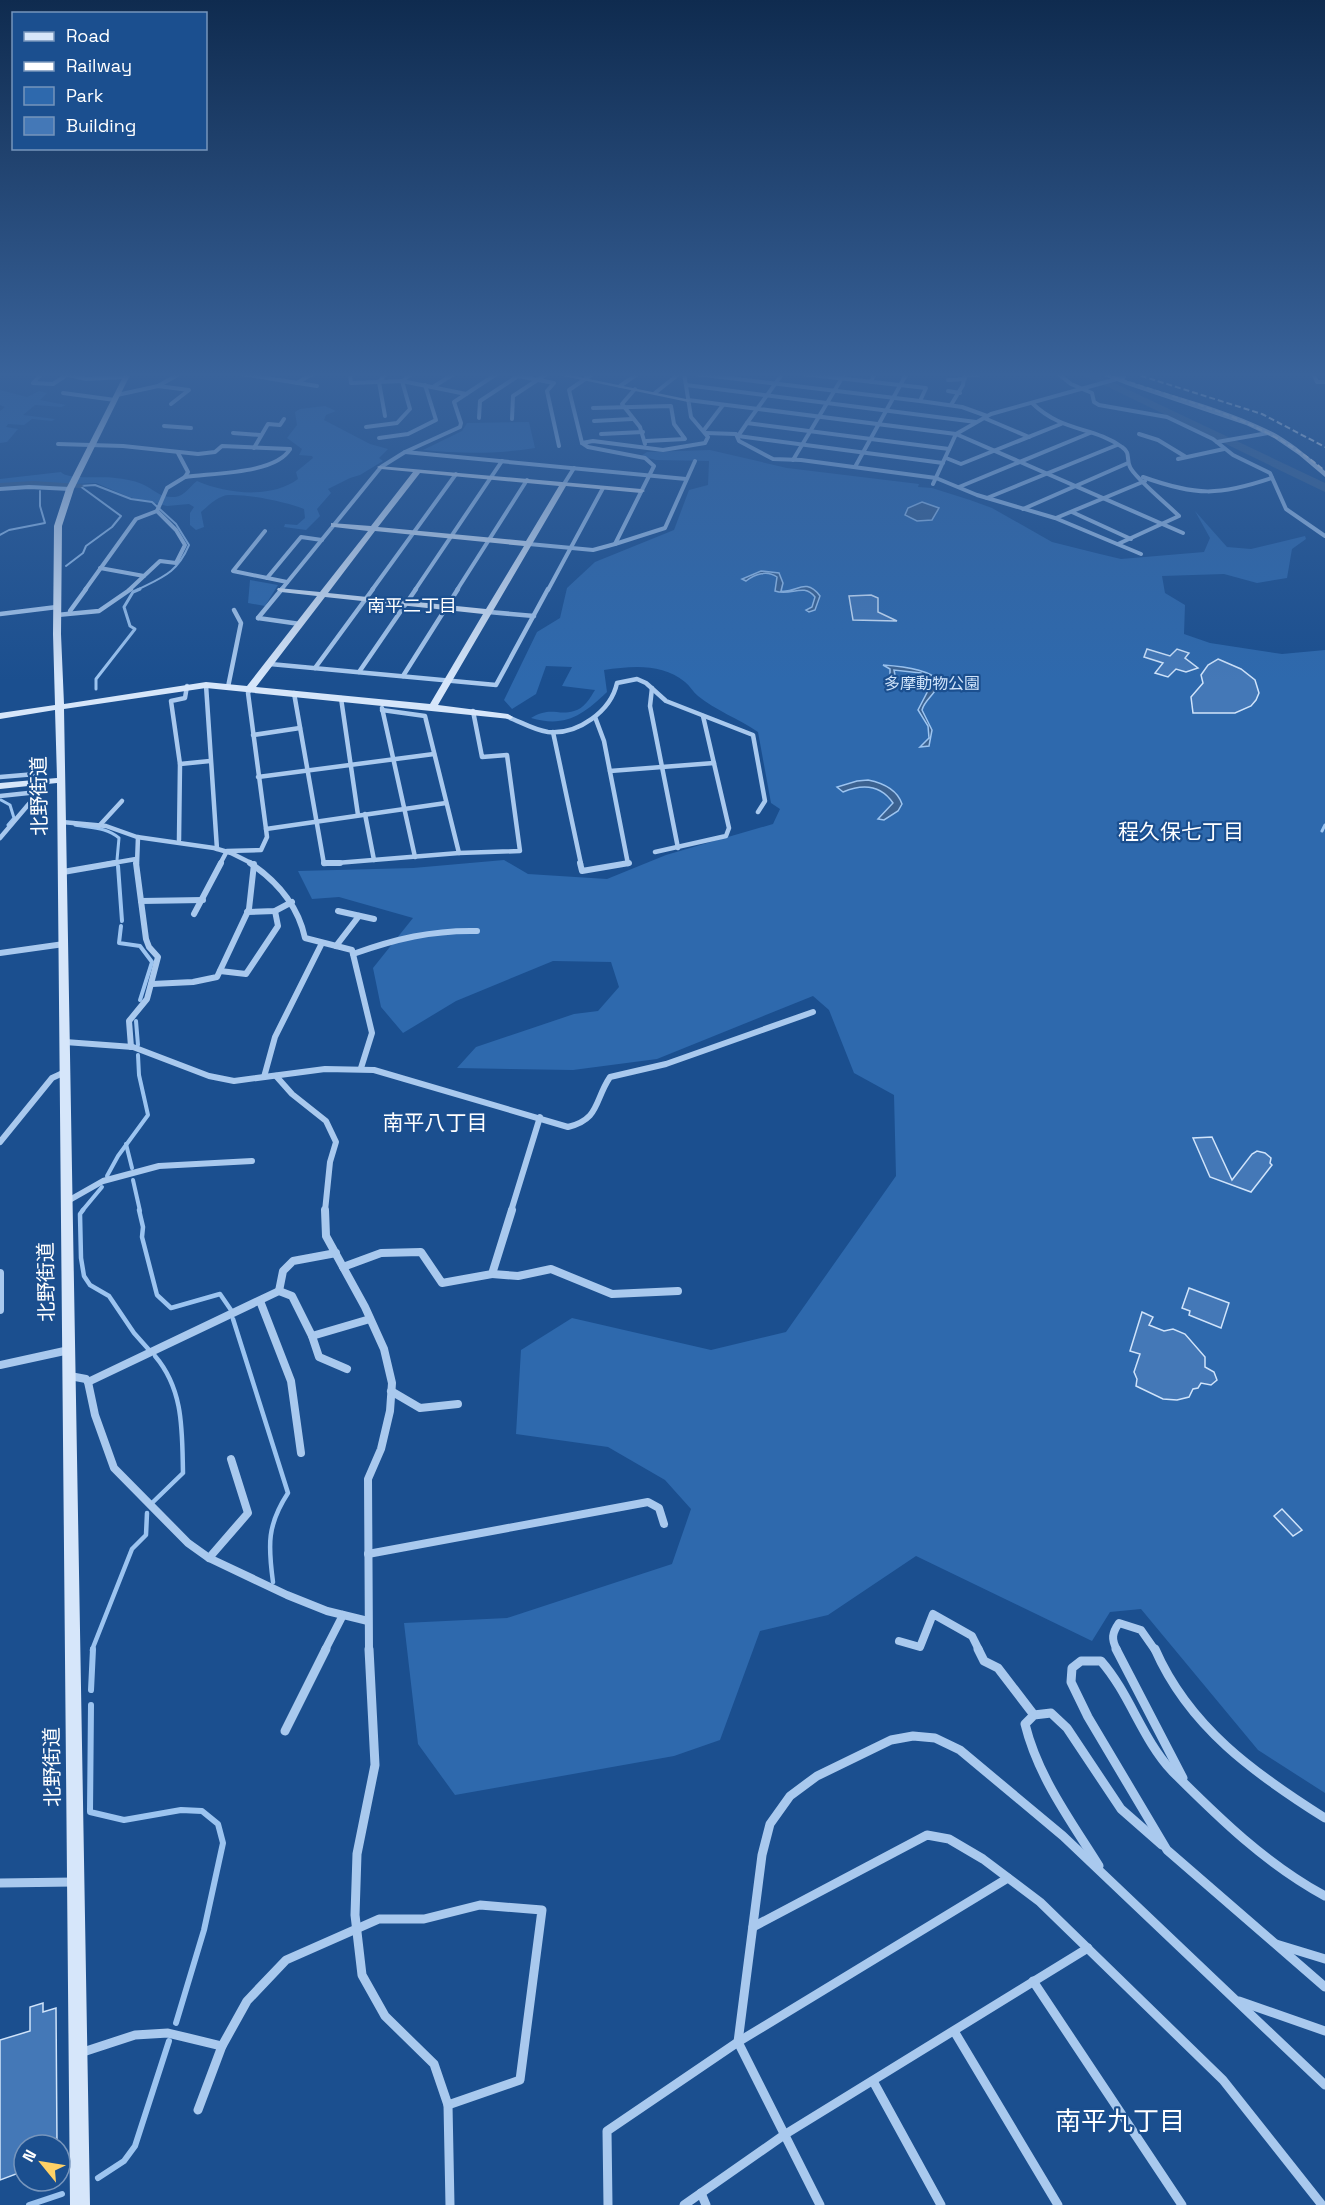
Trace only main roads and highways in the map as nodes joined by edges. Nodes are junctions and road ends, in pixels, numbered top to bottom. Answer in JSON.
{"nodes":[{"id":1,"x":77,"y":476,"type":"edge"},
{"id":2,"x":414,"y":476,"type":"edge"},
{"id":3,"x":479,"y":476,"type":"edge"},
{"id":4,"x":564,"y":484,"type":"junction"},
{"id":5,"x":641,"y":491,"type":"road end"},
{"id":6,"x":334,"y":525,"type":"road end"},
{"id":7,"x":374,"y":529,"type":"junction"},
{"id":8,"x":529,"y":544,"type":"junction"},
{"id":9,"x":281,"y":590,"type":"road end"},
{"id":10,"x":323,"y":594,"type":"junction"},
{"id":11,"x":489,"y":612,"type":"junction"},
{"id":12,"x":250,"y":689,"type":"junction"},
{"id":13,"x":59,"y":707,"type":"junction"},
{"id":14,"x":432,"y":708,"type":"junction"},
{"id":15,"x":0,"y":716,"type":"edge"},
{"id":16,"x":508,"y":717,"type":"road end"},
{"id":17,"x":62,"y":780,"type":"junction"},
{"id":18,"x":0,"y":786,"type":"edge"},
{"id":19,"x":80,"y":2205,"type":"edge"}],
"edges":[{"from":1,"to":13,"type":"main road","name":"北野街道"},
{"from":2,"to":7,"type":"main road"},
{"from":3,"to":4,"type":"main road"},
{"from":4,"to":5,"type":"main road"},
{"from":4,"to":8,"type":"main road"},
{"from":6,"to":7,"type":"main road"},
{"from":7,"to":8,"type":"main road"},
{"from":7,"to":10,"type":"main road"},
{"from":8,"to":11,"type":"main road"},
{"from":9,"to":10,"type":"main road"},
{"from":10,"to":11,"type":"main road"},
{"from":10,"to":12,"type":"main road"},
{"from":11,"to":14,"type":"main road"},
{"from":12,"to":13,"type":"main road"},
{"from":12,"to":14,"type":"main road"},
{"from":13,"to":15,"type":"main road"},
{"from":13,"to":17,"type":"main road","name":"北野街道"},
{"from":14,"to":16,"type":"main road"},
{"from":17,"to":18,"type":"main road"},
{"from":17,"to":19,"type":"main road","name":"北野街道"}]}
